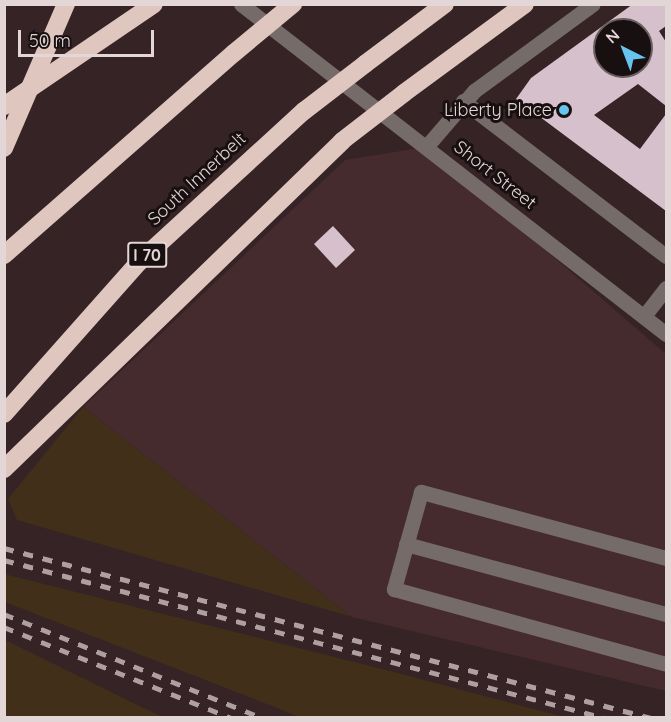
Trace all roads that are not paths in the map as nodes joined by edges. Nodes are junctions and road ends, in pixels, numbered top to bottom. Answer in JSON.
{"nodes":[{"id":1,"x":66,"y":4,"type":"edge"},
{"id":2,"x":154,"y":4,"type":"edge"},
{"id":3,"x":241,"y":4,"type":"edge"},
{"id":4,"x":292,"y":4,"type":"edge"},
{"id":5,"x":446,"y":4,"type":"edge"},
{"id":6,"x":525,"y":4,"type":"edge"},
{"id":7,"x":593,"y":4,"type":"edge"},
{"id":8,"x":463,"y":101,"type":"junction"},
{"id":9,"x":4,"y":106,"type":"edge"},
{"id":10,"x":426,"y":147,"type":"junction"},
{"id":11,"x":4,"y":148,"type":"edge"},
{"id":12,"x":4,"y":255,"type":"edge"},
{"id":13,"x":666,"y":256,"type":"edge"},
{"id":14,"x":666,"y":288,"type":"edge"},
{"id":15,"x":644,"y":316,"type":"junction"},
{"id":16,"x":666,"y":334,"type":"edge"},
{"id":17,"x":4,"y":414,"type":"edge"},
{"id":18,"x":4,"y":469,"type":"edge"},
{"id":19,"x":406,"y":544,"type":"junction"},
{"id":20,"x":666,"y":558,"type":"edge"},
{"id":21,"x":666,"y":614,"type":"edge"},
{"id":22,"x":666,"y":664,"type":"edge"}],
"edges":[{"from":1,"to":11,"type":"highway"},
{"from":2,"to":9,"type":"highway","bridge":true},
{"from":3,"to":10,"type":"street","name":"Short Street"},
{"from":4,"to":12,"type":"highway","bridge":true},
{"from":5,"to":17,"type":"highway","name":"South Innerbelt","number":"I 70","bridge":true},
{"from":6,"to":18,"type":"highway","bridge":true},
{"from":7,"to":8,"type":"street"},
{"from":8,"to":10,"type":"street"},
{"from":8,"to":13,"type":"street"},
{"from":10,"to":15,"type":"street","name":"Short Street"},
{"from":14,"to":15,"type":"street"},
{"from":15,"to":16,"type":"street","name":"Short Street"},
{"from":19,"to":20,"type":"street"},
{"from":19,"to":21,"type":"street"},
{"from":19,"to":22,"type":"street"}]}
